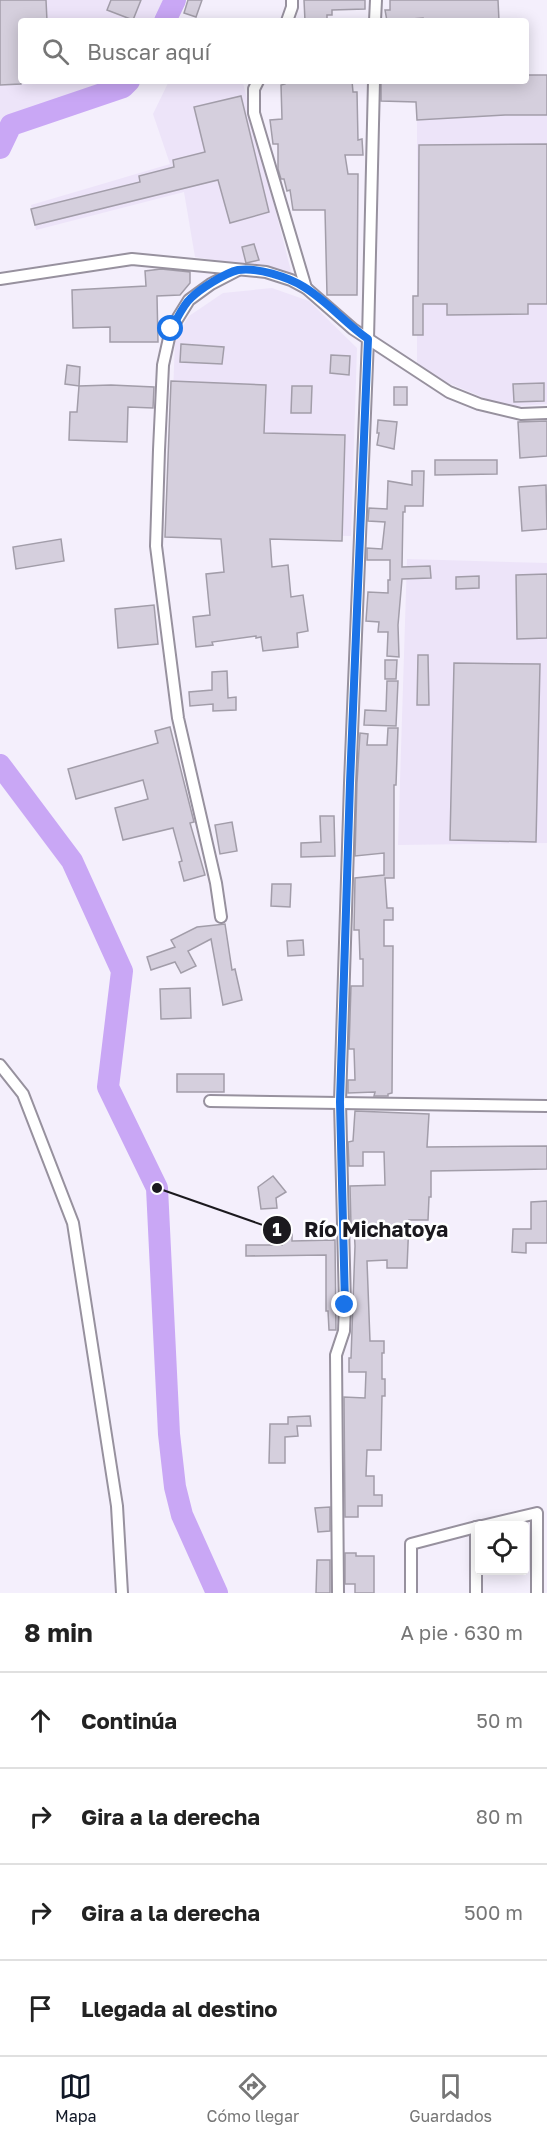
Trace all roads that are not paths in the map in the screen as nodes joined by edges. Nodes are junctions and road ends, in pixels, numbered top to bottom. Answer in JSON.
{"nodes":[{"id":1,"x":292,"y":0,"type":"edge"},
{"id":2,"x":376,"y":0,"type":"edge"},
{"id":3,"x":288,"y":18,"type":"edge"},
{"id":4,"x":375,"y":18,"type":"edge"},
{"id":5,"x":256,"y":84,"type":"edge"},
{"id":6,"x":374,"y":84,"type":"edge"},
{"id":7,"x":238,"y":270,"type":"junction"},
{"id":8,"x":0,"y":279,"type":"edge"},
{"id":9,"x":306,"y":288,"type":"junction"},
{"id":10,"x":368,"y":339,"type":"junction"},
{"id":11,"x":547,"y":413,"type":"edge"},
{"id":12,"x":220,"y":917,"type":"dead end"},
{"id":13,"x":0,"y":1065,"type":"edge"},
{"id":14,"x":210,"y":1101,"type":"dead end"},
{"id":15,"x":340,"y":1102,"type":"junction"},
{"id":16,"x":547,"y":1106,"type":"edge"},
{"id":17,"x":501,"y":1521,"type":"edge"},
{"id":18,"x":475,"y":1527,"type":"edge"},
{"id":19,"x":477,"y":1575,"type":"edge"},
{"id":20,"x":122,"y":1593,"type":"edge"},
{"id":21,"x":338,"y":1593,"type":"edge"},
{"id":22,"x":411,"y":1593,"type":"edge"},
{"id":23,"x":476,"y":1593,"type":"edge"},
{"id":24,"x":537,"y":1593,"type":"edge"}],
"edges":[{"from":1,"to":3,"type":"street"},
{"from":2,"to":4,"type":"street"},
{"from":5,"to":9,"type":"street"},
{"from":6,"to":10,"type":"street"},
{"from":7,"to":8,"type":"street"},
{"from":7,"to":9,"type":"street"},
{"from":7,"to":12,"type":"street"},
{"from":9,"to":10,"type":"street"},
{"from":10,"to":11,"type":"street"},
{"from":10,"to":15,"type":"street"},
{"from":13,"to":20,"type":"street"},
{"from":14,"to":15,"type":"street"},
{"from":15,"to":16,"type":"street"},
{"from":15,"to":21,"type":"street"},
{"from":17,"to":24,"type":"street"},
{"from":18,"to":22,"type":"street"},
{"from":19,"to":23,"type":"street"}]}
